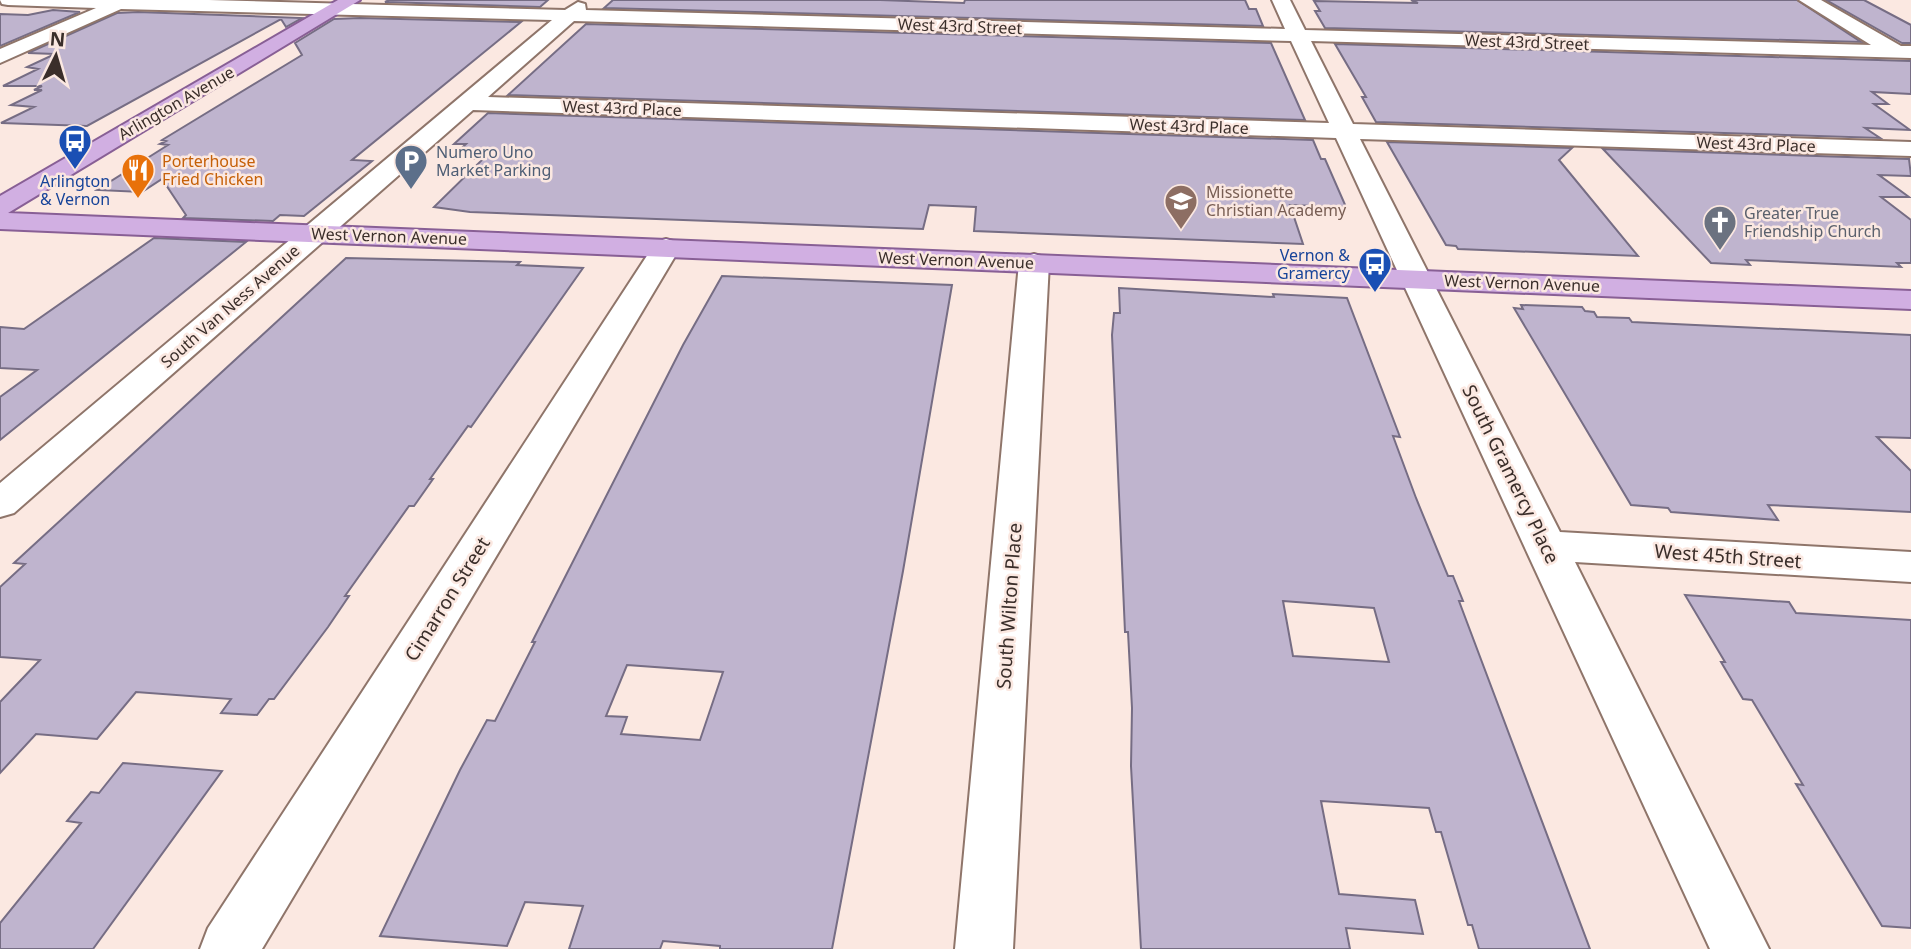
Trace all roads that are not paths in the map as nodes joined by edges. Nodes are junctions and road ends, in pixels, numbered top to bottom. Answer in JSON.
{"nodes":[{"id":1,"x":8,"y":0,"type":"edge"},
{"id":2,"x":1281,"y":0,"type":"edge"},
{"id":3,"x":1808,"y":0,"type":"edge"},
{"id":4,"x":124,"y":1,"type":"edge"},
{"id":5,"x":343,"y":5,"type":"edge"},
{"id":6,"x":578,"y":8,"type":"edge"},
{"id":7,"x":1298,"y":36,"type":"junction"},
{"id":8,"x":1906,"y":55,"type":"edge"},
{"id":9,"x":0,"y":57,"type":"edge"},
{"id":10,"x":467,"y":103,"type":"junction"},
{"id":11,"x":1346,"y":131,"type":"junction"},
{"id":12,"x":1911,"y":149,"type":"edge"},
{"id":13,"x":0,"y":206,"type":"edge"},
{"id":14,"x":0,"y":221,"type":"edge"},
{"id":15,"x":315,"y":233,"type":"junction"},
{"id":16,"x":666,"y":248,"type":"junction"},
{"id":17,"x":1034,"y":263,"type":"junction"},
{"id":18,"x":1418,"y":279,"type":"junction"},
{"id":19,"x":1911,"y":300,"type":"edge"},
{"id":20,"x":0,"y":504,"type":"edge"},
{"id":21,"x":1545,"y":546,"type":"junction"},
{"id":22,"x":1911,"y":567,"type":"edge"},
{"id":23,"x":229,"y":949,"type":"edge"},
{"id":24,"x":985,"y":949,"type":"edge"},
{"id":25,"x":1740,"y":949,"type":"edge"}],
"edges":[{"from":1,"to":4,"type":"street","name":"West 43rd Street"},
{"from":2,"to":7,"type":"street","name":"South Gramercy Place"},
{"from":3,"to":8,"type":"street"},
{"from":4,"to":5,"type":"street","name":"West 43rd Street"},
{"from":4,"to":9,"type":"street"},
{"from":5,"to":6,"type":"street","name":"West 43rd Street"},
{"from":5,"to":13,"type":"main road","name":"Arlington Avenue"},
{"from":6,"to":7,"type":"street","name":"West 43rd Street"},
{"from":6,"to":10,"type":"street","name":"South Van Ness Avenue"},
{"from":7,"to":8,"type":"street","name":"West 43rd Street"},
{"from":7,"to":11,"type":"street","name":"South Gramercy Place"},
{"from":10,"to":11,"type":"street","name":"West 43rd Place"},
{"from":10,"to":15,"type":"street","name":"South Van Ness Avenue"},
{"from":11,"to":12,"type":"street","name":"West 43rd Place"},
{"from":11,"to":18,"type":"street","name":"South Gramercy Place"},
{"from":14,"to":15,"type":"main road","name":"West Vernon Avenue"},
{"from":15,"to":16,"type":"main road","name":"West Vernon Avenue"},
{"from":15,"to":20,"type":"street","name":"South Van Ness Avenue"},
{"from":16,"to":17,"type":"main road","name":"West Vernon Avenue"},
{"from":16,"to":23,"type":"street","name":"Cimarron Street"},
{"from":17,"to":18,"type":"main road","name":"West Vernon Avenue"},
{"from":17,"to":24,"type":"street","name":"South Wilton Place"},
{"from":18,"to":19,"type":"main road","name":"West Vernon Avenue"},
{"from":18,"to":21,"type":"street","name":"South Gramercy Place"},
{"from":21,"to":22,"type":"street","name":"West 45th Street"},
{"from":21,"to":25,"type":"street","name":"South Gramercy Place"}]}
